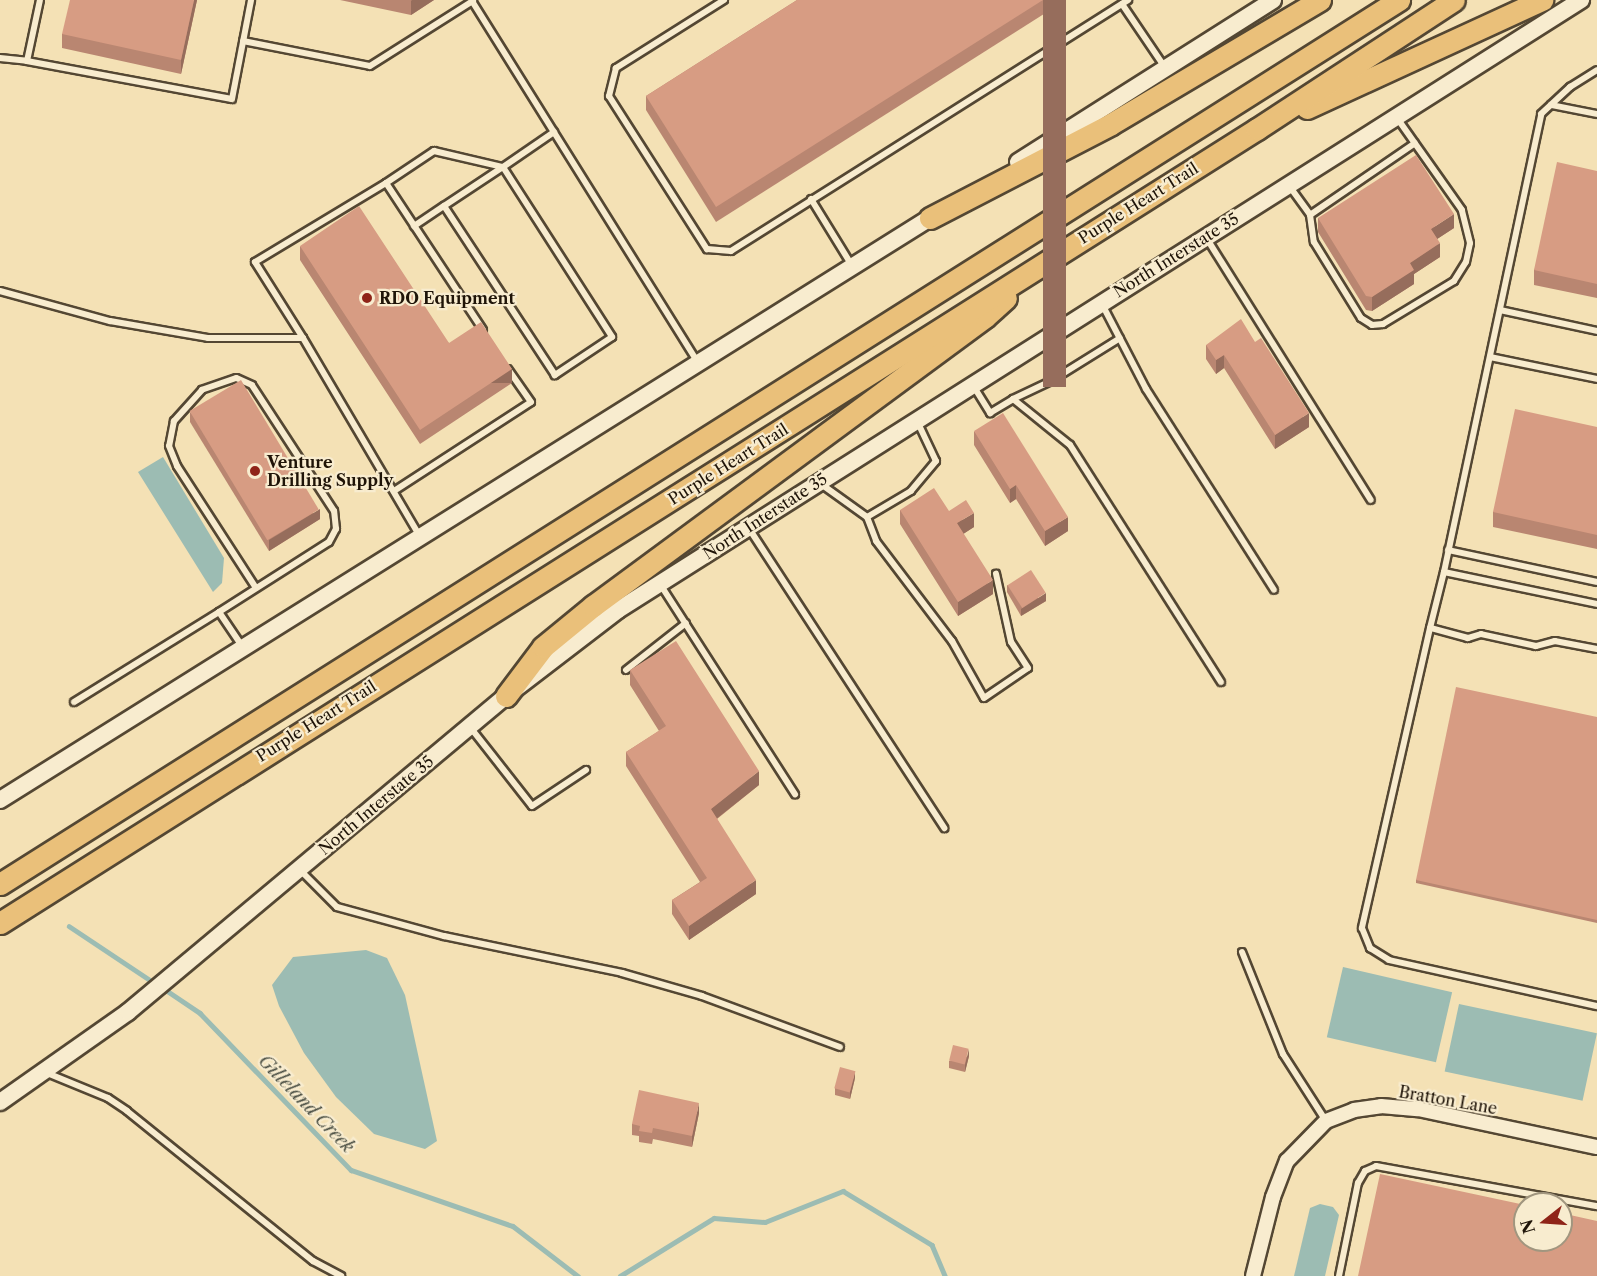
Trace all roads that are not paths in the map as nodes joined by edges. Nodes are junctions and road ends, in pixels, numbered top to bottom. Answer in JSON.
{"nodes":[{"id":1,"x":40,"y":0,"type":"edge"},
{"id":2,"x":251,"y":0,"type":"edge"},
{"id":3,"x":724,"y":0,"type":"edge"},
{"id":4,"x":1273,"y":0,"type":"edge"},
{"id":5,"x":1320,"y":0,"type":"edge"},
{"id":6,"x":1400,"y":0,"type":"edge"},
{"id":7,"x":1454,"y":0,"type":"edge"},
{"id":8,"x":1542,"y":0,"type":"edge"},
{"id":9,"x":1581,"y":0,"type":"edge"},
{"id":10,"x":473,"y":1,"type":"edge"},
{"id":11,"x":1125,"y":2,"type":"edge"},
{"id":12,"x":243,"y":41,"type":"junction"},
{"id":13,"x":0,"y":58,"type":"edge"},
{"id":14,"x":27,"y":60,"type":"junction"},
{"id":15,"x":1166,"y":69,"type":"junction"},
{"id":16,"x":1597,"y":69,"type":"edge"},
{"id":17,"x":1551,"y":105,"type":"junction"},
{"id":18,"x":1597,"y":114,"type":"edge"},
{"id":19,"x":1395,"y":116,"type":"junction"},
{"id":20,"x":1257,"y":129,"type":"junction"},
{"id":21,"x":554,"y":132,"type":"junction"},
{"id":22,"x":1415,"y":143,"type":"junction"},
{"id":23,"x":503,"y":167,"type":"junction"},
{"id":24,"x":386,"y":183,"type":"junction"},
{"id":25,"x":1288,"y":184,"type":"junction"},
{"id":26,"x":811,"y":199,"type":"junction"},
{"id":27,"x":444,"y":206,"type":"junction"},
{"id":28,"x":1310,"y":214,"type":"junction"},
{"id":29,"x":930,"y":218,"type":"junction"},
{"id":30,"x":414,"y":226,"type":"junction"},
{"id":31,"x":1206,"y":237,"type":"junction"},
{"id":32,"x":1047,"y":260,"type":"junction"},
{"id":33,"x":853,"y":267,"type":"junction"},
{"id":34,"x":0,"y":291,"type":"edge"},
{"id":35,"x":1101,"y":303,"type":"junction"},
{"id":36,"x":1500,"y":310,"type":"junction"},
{"id":37,"x":1597,"y":332,"type":"edge"},
{"id":38,"x":485,"y":334,"type":"edge"},
{"id":39,"x":303,"y":338,"type":"junction"},
{"id":40,"x":1120,"y":338,"type":"junction"},
{"id":41,"x":1490,"y":357,"type":"junction"},
{"id":42,"x":505,"y":363,"type":"edge"},
{"id":43,"x":699,"y":363,"type":"junction"},
{"id":44,"x":1597,"y":379,"type":"edge"},
{"id":45,"x":972,"y":384,"type":"junction"},
{"id":46,"x":1013,"y":399,"type":"junction"},
{"id":47,"x":916,"y":420,"type":"junction"},
{"id":48,"x":818,"y":482,"type":"junction"},
{"id":49,"x":394,"y":491,"type":"junction"},
{"id":50,"x":1371,"y":500,"type":"dead end"},
{"id":51,"x":867,"y":517,"type":"junction"},
{"id":52,"x":748,"y":527,"type":"junction"},
{"id":53,"x":421,"y":538,"type":"junction"},
{"id":54,"x":1448,"y":550,"type":"junction"},
{"id":55,"x":1444,"y":572,"type":"junction"},
{"id":56,"x":996,"y":574,"type":"dead end"},
{"id":57,"x":1597,"y":582,"type":"edge"},
{"id":58,"x":660,"y":583,"type":"junction"},
{"id":59,"x":256,"y":588,"type":"junction"},
{"id":60,"x":1274,"y":590,"type":"dead end"},
{"id":61,"x":1597,"y":604,"type":"edge"},
{"id":62,"x":219,"y":612,"type":"junction"},
{"id":63,"x":686,"y":623,"type":"junction"},
{"id":64,"x":1430,"y":628,"type":"junction"},
{"id":65,"x":243,"y":649,"type":"junction"},
{"id":66,"x":1597,"y":649,"type":"edge"},
{"id":67,"x":626,"y":670,"type":"dead end"},
{"id":68,"x":1221,"y":682,"type":"dead end"},
{"id":69,"x":506,"y":696,"type":"junction"},
{"id":70,"x":74,"y":702,"type":"dead end"},
{"id":71,"x":470,"y":726,"type":"junction"},
{"id":72,"x":586,"y":770,"type":"dead end"},
{"id":73,"x":795,"y":794,"type":"dead end"},
{"id":74,"x":0,"y":800,"type":"edge"},
{"id":75,"x":944,"y":828,"type":"dead end"},
{"id":76,"x":299,"y":869,"type":"junction"},
{"id":77,"x":0,"y":884,"type":"edge"},
{"id":78,"x":0,"y":923,"type":"edge"},
{"id":79,"x":1242,"y":952,"type":"dead end"},
{"id":80,"x":1597,"y":1006,"type":"edge"},
{"id":81,"x":840,"y":1047,"type":"dead end"},
{"id":82,"x":46,"y":1072,"type":"junction"},
{"id":83,"x":0,"y":1102,"type":"edge"},
{"id":84,"x":1326,"y":1121,"type":"junction"},
{"id":85,"x":1597,"y":1147,"type":"edge"},
{"id":86,"x":1597,"y":1206,"type":"edge"},
{"id":87,"x":341,"y":1276,"type":"edge"},
{"id":88,"x":1253,"y":1276,"type":"edge"},
{"id":89,"x":1339,"y":1276,"type":"edge"}],
"edges":[{"from":1,"to":14,"type":"lane"},
{"from":2,"to":12,"type":"lane"},
{"from":3,"to":26,"type":"lane"},
{"from":4,"to":15,"type":"main road"},
{"from":5,"to":29,"type":"highway"},
{"from":6,"to":77,"type":"highway","name":"Purple Heart Trail"},
{"from":7,"to":20,"type":"highway","name":"Purple Heart Trail"},
{"from":8,"to":20,"type":"highway"},
{"from":9,"to":19,"type":"main road","name":"North Interstate 35"},
{"from":10,"to":12,"type":"lane"},
{"from":10,"to":21,"type":"lane"},
{"from":11,"to":15,"type":"lane"},
{"from":11,"to":26,"type":"lane"},
{"from":12,"to":14,"type":"lane"},
{"from":13,"to":14,"type":"lane"},
{"from":15,"to":29,"type":"main road"},
{"from":16,"to":17,"type":"lane"},
{"from":17,"to":18,"type":"lane"},
{"from":17,"to":36,"type":"lane"},
{"from":19,"to":22,"type":"lane"},
{"from":19,"to":25,"type":"main road","name":"North Interstate 35"},
{"from":20,"to":32,"type":"highway","name":"Purple Heart Trail"},
{"from":21,"to":23,"type":"lane"},
{"from":21,"to":43,"type":"lane"},
{"from":22,"to":28,"type":"lane"},
{"from":22,"to":28,"type":"lane"},
{"from":23,"to":24,"type":"lane"},
{"from":23,"to":27,"type":"lane"},
{"from":23,"to":27,"type":"lane"},
{"from":24,"to":30,"type":"lane"},
{"from":24,"to":39,"type":"lane"},
{"from":25,"to":28,"type":"lane"},
{"from":25,"to":31,"type":"main road","name":"North Interstate 35"},
{"from":26,"to":33,"type":"lane"},
{"from":27,"to":30,"type":"lane"},
{"from":29,"to":33,"type":"main road"},
{"from":30,"to":38,"type":"lane"},
{"from":31,"to":35,"type":"main road","name":"North Interstate 35"},
{"from":31,"to":50,"type":"lane"},
{"from":32,"to":69,"type":"highway"},
{"from":32,"to":78,"type":"highway","name":"Purple Heart Trail"},
{"from":33,"to":43,"type":"main road"},
{"from":34,"to":39,"type":"lane"},
{"from":35,"to":40,"type":"lane"},
{"from":35,"to":45,"type":"main road","name":"North Interstate 35"},
{"from":36,"to":37,"type":"lane"},
{"from":36,"to":41,"type":"lane"},
{"from":39,"to":49,"type":"lane"},
{"from":40,"to":46,"type":"lane"},
{"from":40,"to":60,"type":"lane"},
{"from":41,"to":44,"type":"lane"},
{"from":41,"to":54,"type":"lane"},
{"from":42,"to":49,"type":"lane"},
{"from":43,"to":53,"type":"main road"},
{"from":45,"to":46,"type":"lane"},
{"from":45,"to":47,"type":"main road","name":"North Interstate 35"},
{"from":46,"to":68,"type":"lane"},
{"from":47,"to":48,"type":"main road","name":"North Interstate 35"},
{"from":47,"to":51,"type":"lane"},
{"from":48,"to":51,"type":"lane"},
{"from":48,"to":52,"type":"main road","name":"North Interstate 35"},
{"from":49,"to":53,"type":"lane"},
{"from":51,"to":56,"type":"lane"},
{"from":52,"to":58,"type":"main road","name":"North Interstate 35"},
{"from":52,"to":75,"type":"lane"},
{"from":53,"to":65,"type":"main road"},
{"from":54,"to":55,"type":"lane"},
{"from":54,"to":57,"type":"lane"},
{"from":55,"to":61,"type":"lane"},
{"from":55,"to":64,"type":"lane"},
{"from":58,"to":63,"type":"lane"},
{"from":58,"to":69,"type":"main road","name":"North Interstate 35"},
{"from":59,"to":59,"type":"lane"},
{"from":59,"to":62,"type":"lane"},
{"from":62,"to":65,"type":"lane"},
{"from":62,"to":70,"type":"lane"},
{"from":63,"to":67,"type":"lane"},
{"from":63,"to":73,"type":"lane"},
{"from":64,"to":66,"type":"lane"},
{"from":64,"to":80,"type":"lane"},
{"from":65,"to":74,"type":"main road"},
{"from":69,"to":71,"type":"main road","name":"North Interstate 35"},
{"from":71,"to":72,"type":"lane"},
{"from":71,"to":76,"type":"main road","name":"North Interstate 35"},
{"from":76,"to":81,"type":"lane"},
{"from":76,"to":82,"type":"main road","name":"North Interstate 35"},
{"from":79,"to":84,"type":"lane"},
{"from":82,"to":83,"type":"main road","name":"North Interstate 35"},
{"from":82,"to":87,"type":"lane"},
{"from":84,"to":85,"type":"street","name":"Bratton Lane"},
{"from":84,"to":88,"type":"street","name":"Bratton Lane"},
{"from":86,"to":89,"type":"lane"}]}
